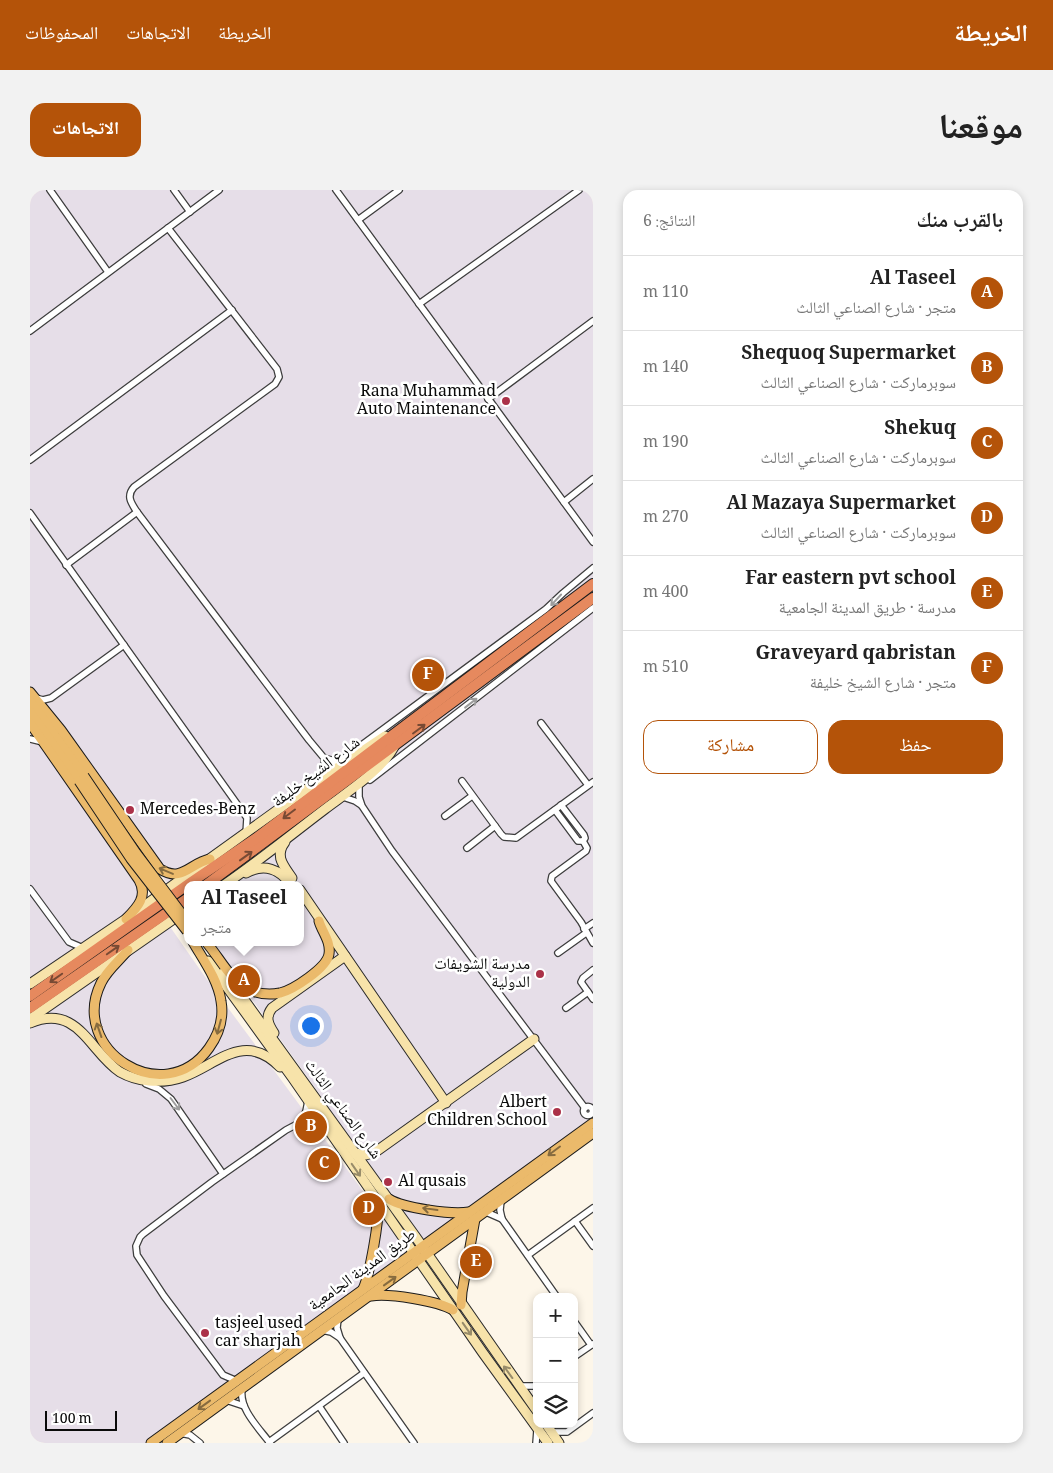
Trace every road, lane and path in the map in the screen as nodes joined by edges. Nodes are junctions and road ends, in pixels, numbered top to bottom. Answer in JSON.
{"nodes":[{"id":1,"x":50,"y":190,"type":"edge"},
{"id":2,"x":174,"y":190,"type":"edge"},
{"id":3,"x":219,"y":190,"type":"edge"},
{"id":4,"x":336,"y":190,"type":"edge"},
{"id":5,"x":399,"y":190,"type":"edge"},
{"id":6,"x":579,"y":190,"type":"edge"},
{"id":7,"x":190,"y":212,"type":"junction"},
{"id":8,"x":358,"y":220,"type":"junction"},
{"id":9,"x":168,"y":228,"type":"junction"},
{"id":10,"x":108,"y":272,"type":"junction"},
{"id":11,"x":419,"y":304,"type":"junction"},
{"id":12,"x":232,"y":310,"type":"junction"},
{"id":13,"x":593,"y":322,"type":"edge"},
{"id":14,"x":30,"y":331,"type":"edge"},
{"id":15,"x":488,"y":399,"type":"junction"},
{"id":16,"x":30,"y":460,"type":"edge"},
{"id":17,"x":593,"y":479,"type":"edge"},
{"id":18,"x":564,"y":502,"type":"junction"},
{"id":19,"x":137,"y":512,"type":"junction"},
{"id":20,"x":30,"y":513,"type":"edge"},
{"id":21,"x":593,"y":542,"type":"edge"},
{"id":22,"x":66,"y":565,"type":"junction"},
{"id":23,"x":593,"y":568,"type":"edge"},
{"id":24,"x":593,"y":584,"type":"edge"},
{"id":25,"x":593,"y":598,"type":"edge"},
{"id":26,"x":593,"y":608,"type":"edge"},
{"id":27,"x":559,"y":629,"type":"junction"},
{"id":28,"x":124,"y":645,"type":"junction"},
{"id":29,"x":474,"y":664,"type":"junction"},
{"id":30,"x":472,"y":676,"type":"junction"},
{"id":31,"x":32,"y":697,"type":"edge"},
{"id":32,"x":51,"y":698,"type":"junction"},
{"id":33,"x":30,"y":712,"type":"edge"},
{"id":34,"x":48,"y":714,"type":"junction"},
{"id":35,"x":541,"y":722,"type":"dead end"},
{"id":36,"x":31,"y":726,"type":"edge"},
{"id":37,"x":401,"y":729,"type":"junction"},
{"id":38,"x":30,"y":739,"type":"edge"},
{"id":39,"x":43,"y":742,"type":"junction"},
{"id":40,"x":394,"y":746,"type":"junction"},
{"id":41,"x":324,"y":758,"type":"junction"},
{"id":42,"x":339,"y":762,"type":"junction"},
{"id":43,"x":325,"y":773,"type":"junction"},
{"id":44,"x":82,"y":779,"type":"junction"},
{"id":45,"x":462,"y":781,"type":"dead end"},
{"id":46,"x":591,"y":784,"type":"edge"},
{"id":47,"x":312,"y":786,"type":"junction"},
{"id":48,"x":359,"y":788,"type":"junction"},
{"id":49,"x":472,"y":796,"type":"junction"},
{"id":50,"x":346,"y":798,"type":"junction"},
{"id":51,"x":561,"y":805,"type":"junction"},
{"id":52,"x":362,"y":806,"type":"junction"},
{"id":53,"x":555,"y":810,"type":"junction"},
{"id":54,"x":318,"y":814,"type":"junction"},
{"id":55,"x":445,"y":816,"type":"dead end"},
{"id":56,"x":247,"y":818,"type":"junction"},
{"id":57,"x":264,"y":820,"type":"junction"},
{"id":58,"x":573,"y":821,"type":"junction"},
{"id":59,"x":495,"y":826,"type":"junction"},
{"id":60,"x":566,"y":826,"type":"junction"},
{"id":61,"x":246,"y":834,"type":"junction"},
{"id":62,"x":289,"y":838,"type":"junction"},
{"id":63,"x":583,"y":841,"type":"junction"},
{"id":64,"x":467,"y":848,"type":"dead end"},
{"id":65,"x":210,"y":859,"type":"junction"},
{"id":66,"x":192,"y":881,"type":"edge"},
{"id":67,"x":211,"y":881,"type":"edge"},
{"id":68,"x":229,"y":881,"type":"edge"},
{"id":69,"x":230,"y":881,"type":"edge"},
{"id":70,"x":288,"y":881,"type":"edge"},
{"id":71,"x":294,"y":881,"type":"edge"},
{"id":72,"x":184,"y":886,"type":"edge"},
{"id":73,"x":30,"y":889,"type":"edge"},
{"id":74,"x":304,"y":896,"type":"edge"},
{"id":75,"x":184,"y":901,"type":"edge"},
{"id":76,"x":304,"y":902,"type":"edge"},
{"id":77,"x":184,"y":912,"type":"edge"},
{"id":78,"x":126,"y":919,"type":"junction"},
{"id":79,"x":318,"y":921,"type":"junction"},
{"id":80,"x":593,"y":923,"type":"edge"},
{"id":81,"x":184,"y":924,"type":"edge"},
{"id":82,"x":585,"y":931,"type":"junction"},
{"id":83,"x":69,"y":942,"type":"junction"},
{"id":84,"x":593,"y":943,"type":"edge"},
{"id":85,"x":197,"y":946,"type":"edge"},
{"id":86,"x":206,"y":946,"type":"edge"},
{"id":87,"x":83,"y":948,"type":"junction"},
{"id":88,"x":128,"y":950,"type":"junction"},
{"id":89,"x":343,"y":953,"type":"junction"},
{"id":90,"x":558,"y":953,"type":"dead end"},
{"id":91,"x":69,"y":958,"type":"junction"},
{"id":92,"x":333,"y":965,"type":"junction"},
{"id":93,"x":352,"y":965,"type":"junction"},
{"id":94,"x":593,"y":970,"type":"edge"},
{"id":95,"x":220,"y":972,"type":"junction"},
{"id":96,"x":30,"y":984,"type":"edge"},
{"id":97,"x":588,"y":992,"type":"junction"},
{"id":98,"x":30,"y":996,"type":"edge"},
{"id":99,"x":593,"y":999,"type":"edge"},
{"id":100,"x":30,"y":1008,"type":"edge"},
{"id":101,"x":566,"y":1008,"type":"dead end"},
{"id":102,"x":30,"y":1019,"type":"edge"},
{"id":103,"x":30,"y":1023,"type":"edge"},
{"id":104,"x":534,"y":1039,"type":"junction"},
{"id":105,"x":283,"y":1054,"type":"junction"},
{"id":106,"x":292,"y":1077,"type":"junction"},
{"id":107,"x":135,"y":1078,"type":"junction"},
{"id":108,"x":308,"y":1101,"type":"junction"},
{"id":109,"x":446,"y":1102,"type":"junction"},
{"id":110,"x":584,"y":1108,"type":"junction"},
{"id":111,"x":593,"y":1110,"type":"edge"},
{"id":112,"x":585,"y":1115,"type":"junction"},
{"id":113,"x":321,"y":1120,"type":"junction"},
{"id":114,"x":302,"y":1121,"type":"junction"},
{"id":115,"x":593,"y":1122,"type":"edge"},
{"id":116,"x":584,"y":1129,"type":"junction"},
{"id":117,"x":593,"y":1134,"type":"edge"},
{"id":118,"x":356,"y":1153,"type":"junction"},
{"id":119,"x":374,"y":1153,"type":"junction"},
{"id":120,"x":369,"y":1172,"type":"junction"},
{"id":121,"x":224,"y":1174,"type":"junction"},
{"id":122,"x":388,"y":1199,"type":"junction"},
{"id":123,"x":378,"y":1201,"type":"junction"},
{"id":124,"x":501,"y":1201,"type":"junction"},
{"id":125,"x":593,"y":1208,"type":"edge"},
{"id":126,"x":486,"y":1212,"type":"junction"},
{"id":127,"x":473,"y":1216,"type":"junction"},
{"id":128,"x":502,"y":1219,"type":"junction"},
{"id":129,"x":575,"y":1221,"type":"junction"},
{"id":130,"x":593,"y":1246,"type":"edge"},
{"id":131,"x":422,"y":1252,"type":"junction"},
{"id":132,"x":528,"y":1255,"type":"junction"},
{"id":133,"x":405,"y":1258,"type":"junction"},
{"id":134,"x":411,"y":1266,"type":"junction"},
{"id":135,"x":366,"y":1292,"type":"junction"},
{"id":136,"x":554,"y":1293,"type":"edge"},
{"id":137,"x":457,"y":1307,"type":"junction"},
{"id":138,"x":338,"y":1317,"type":"junction"},
{"id":139,"x":578,"y":1326,"type":"edge"},
{"id":140,"x":321,"y":1330,"type":"junction"},
{"id":141,"x":340,"y":1338,"type":"junction"},
{"id":142,"x":592,"y":1344,"type":"edge"},
{"id":143,"x":578,"y":1354,"type":"edge"},
{"id":144,"x":364,"y":1373,"type":"junction"},
{"id":145,"x":223,"y":1375,"type":"junction"},
{"id":146,"x":242,"y":1384,"type":"junction"},
{"id":147,"x":533,"y":1385,"type":"edge"},
{"id":148,"x":518,"y":1386,"type":"junction"},
{"id":149,"x":533,"y":1392,"type":"edge"},
{"id":150,"x":225,"y":1395,"type":"junction"},
{"id":151,"x":530,"y":1402,"type":"junction"},
{"id":152,"x":244,"y":1406,"type":"junction"},
{"id":153,"x":319,"y":1406,"type":"junction"},
{"id":154,"x":533,"y":1406,"type":"edge"},
{"id":155,"x":593,"y":1413,"type":"edge"},
{"id":156,"x":533,"y":1415,"type":"edge"},
{"id":157,"x":196,"y":1422,"type":"junction"},
{"id":158,"x":538,"y":1428,"type":"edge"},
{"id":159,"x":541,"y":1428,"type":"edge"},
{"id":160,"x":546,"y":1428,"type":"edge"},
{"id":161,"x":552,"y":1432,"type":"junction"},
{"id":162,"x":567,"y":1432,"type":"junction"},
{"id":163,"x":180,"y":1433,"type":"junction"},
{"id":164,"x":199,"y":1442,"type":"edge"},
{"id":165,"x":151,"y":1443,"type":"edge"},
{"id":166,"x":167,"y":1443,"type":"edge"},
{"id":167,"x":269,"y":1443,"type":"edge"},
{"id":168,"x":344,"y":1443,"type":"edge"},
{"id":169,"x":414,"y":1443,"type":"edge"},
{"id":170,"x":536,"y":1443,"type":"edge"},
{"id":171,"x":548,"y":1443,"type":"edge"},
{"id":172,"x":561,"y":1443,"type":"edge"}],
"edges":[{"from":1,"to":10,"type":"street"},
{"from":2,"to":7,"type":"street"},
{"from":3,"to":7,"type":"street"},
{"from":4,"to":8,"type":"street"},
{"from":5,"to":8,"type":"street"},
{"from":6,"to":11,"type":"street"},
{"from":7,"to":9,"type":"street"},
{"from":8,"to":11,"type":"street"},
{"from":9,"to":10,"type":"street"},
{"from":9,"to":12,"type":"street"},
{"from":10,"to":14,"type":"street"},
{"from":11,"to":15,"type":"street"},
{"from":12,"to":16,"type":"street"},
{"from":12,"to":19,"type":"street"},
{"from":13,"to":15,"type":"street"},
{"from":15,"to":18,"type":"street"},
{"from":17,"to":18,"type":"street"},
{"from":18,"to":21,"type":"street"},
{"from":19,"to":22,"type":"street"},
{"from":19,"to":41,"type":"street"},
{"from":20,"to":22,"type":"street"},
{"from":22,"to":28,"type":"street"},
{"from":23,"to":29,"type":"street","one_way":true},
{"from":24,"to":30,"type":"highway","name":"شارع الشيخ خليفة"},
{"from":25,"to":27,"type":"highway","name":"شارع الشيخ خليفة"},
{"from":26,"to":27,"type":"street"},
{"from":40,"to":27,"type":"highway","name":"شارع الشيخ خليفة","one_way":true},
{"from":48,"to":27,"type":"street","one_way":true},
{"from":28,"to":32,"type":"street"},
{"from":28,"to":56,"type":"street"},
{"from":29,"to":30,"type":"highway"},
{"from":29,"to":42,"type":"street"},
{"from":30,"to":37,"type":"highway","name":"شارع الشيخ خليفة"},
{"from":31,"to":32,"type":"street"},
{"from":31,"to":34,"type":"main road"},
{"from":31,"to":44,"type":"main road"},
{"from":32,"to":34,"type":"street"},
{"from":33,"to":44,"type":"main road"},
{"from":65,"to":34,"type":"main road","one_way":true},
{"from":35,"to":46,"type":"street"},
{"from":36,"to":38,"type":"street"},
{"from":36,"to":39,"type":"main road"},
{"from":37,"to":47,"type":"main road"},
{"from":37,"to":66,"type":"highway","name":"شارع الشيخ خليفة","one_way":true},
{"from":38,"to":39,"type":"street"},
{"from":39,"to":78,"type":"main road"},
{"from":40,"to":54,"type":"main road"},
{"from":67,"to":40,"type":"highway","name":"شارع الشيخ خليفة","one_way":true},
{"from":41,"to":42,"type":"street"},
{"from":41,"to":43,"type":"street"},
{"from":42,"to":43,"type":"street"},
{"from":43,"to":47,"type":"street"},
{"from":44,"to":81,"type":"main road","bridge":true},
{"from":45,"to":49,"type":"street"},
{"from":46,"to":51,"type":"street"},
{"from":47,"to":57,"type":"main road"},
{"from":48,"to":50,"type":"street"},
{"from":48,"to":52,"type":"street"},
{"from":49,"to":55,"type":"street"},
{"from":49,"to":59,"type":"street"},
{"from":50,"to":52,"type":"street"},
{"from":50,"to":54,"type":"street"},
{"from":51,"to":53,"type":"street"},
{"from":51,"to":58,"type":"street"},
{"from":52,"to":104,"type":"street"},
{"from":53,"to":59,"type":"street"},
{"from":53,"to":60,"type":"street"},
{"from":54,"to":62,"type":"main road"},
{"from":56,"to":57,"type":"street"},
{"from":56,"to":61,"type":"street"},
{"from":57,"to":61,"type":"main road"},
{"from":58,"to":60,"type":"street"},
{"from":58,"to":63,"type":"street"},
{"from":59,"to":64,"type":"street"},
{"from":60,"to":63,"type":"street"},
{"from":61,"to":65,"type":"main road"},
{"from":62,"to":68,"type":"main road"},
{"from":62,"to":71,"type":"main road"},
{"from":63,"to":82,"type":"street"},
{"from":65,"to":78,"type":"main road"},
{"from":69,"to":70,"type":"main road"},
{"from":72,"to":98,"type":"highway","name":"شارع الشيخ خليفة","one_way":true},
{"from":73,"to":83,"type":"street"},
{"from":74,"to":89,"type":"main road"},
{"from":100,"to":75,"type":"highway","one_way":true},
{"from":76,"to":79,"type":"main road"},
{"from":77,"to":88,"type":"main road"},
{"from":78,"to":87,"type":"main road"},
{"from":79,"to":89,"type":"main road"},
{"from":79,"to":95,"type":"main road"},
{"from":80,"to":82,"type":"street"},
{"from":82,"to":84,"type":"street"},
{"from":82,"to":90,"type":"street"},
{"from":83,"to":87,"type":"street"},
{"from":83,"to":91,"type":"street"},
{"from":85,"to":95,"type":"main road"},
{"from":86,"to":95,"type":"main road"},
{"from":87,"to":91,"type":"main road"},
{"from":95,"to":88,"type":"main road","one_way":true},
{"from":88,"to":102,"type":"main road"},
{"from":89,"to":92,"type":"main road"},
{"from":89,"to":93,"type":"main road"},
{"from":91,"to":96,"type":"main road"},
{"from":92,"to":93,"type":"main road"},
{"from":92,"to":105,"type":"main road"},
{"from":93,"to":109,"type":"main road"},
{"from":94,"to":97,"type":"street"},
{"from":95,"to":105,"type":"main road","name":"شارع الصناعي الثالث"},
{"from":95,"to":106,"type":"main road","name":"شارع الصناعي الثالث"},
{"from":97,"to":99,"type":"street"},
{"from":97,"to":101,"type":"street"},
{"from":103,"to":107,"type":"main road"},
{"from":104,"to":109,"type":"main road"},
{"from":104,"to":110,"type":"street"},
{"from":105,"to":118,"type":"main road","name":"شارع الصناعي الثالث"},
{"from":106,"to":107,"type":"main road"},
{"from":106,"to":108,"type":"main road","name":"شارع الصناعي الثالث"},
{"from":107,"to":121,"type":"street","one_way":true},
{"from":108,"to":113,"type":"main road","name":"شارع الصناعي الثالث"},
{"from":108,"to":114,"type":"street"},
{"from":109,"to":119,"type":"main road"},
{"from":110,"to":111,"type":"street"},
{"from":110,"to":112,"type":"street"},
{"from":111,"to":112,"type":"street"},
{"from":112,"to":116,"type":"street"},
{"from":113,"to":114,"type":"street"},
{"from":113,"to":123,"type":"main road","name":"شارع الصناعي الثالث","one_way":true},
{"from":114,"to":121,"type":"street"},
{"from":115,"to":116,"type":"main road","name":"طريق المدينة الجامعية"},
{"from":116,"to":127,"type":"main road","name":"طريق المدينة الجامعية","one_way":true},
{"from":117,"to":124,"type":"main road","name":"طريق المدينة الجامعية"},
{"from":118,"to":119,"type":"main road"},
{"from":118,"to":120,"type":"main road","name":"شارع الصناعي الثالث"},
{"from":119,"to":120,"type":"main road"},
{"from":120,"to":122,"type":"main road","name":"شارع الصناعي الثالث"},
{"from":121,"to":145,"type":"street"},
{"from":127,"to":122,"type":"main road","one_way":true},
{"from":122,"to":131,"type":"main road","name":"شارع الصناعي الثالث"},
{"from":123,"to":131,"type":"main road","name":"شارع الصناعي الثالث"},
{"from":123,"to":135,"type":"main road"},
{"from":124,"to":126,"type":"main road","name":"طريق المدينة الجامعية"},
{"from":124,"to":128,"type":"street"},
{"from":125,"to":129,"type":"street"},
{"from":126,"to":127,"type":"main road","name":"طريق المدينة الجامعية"},
{"from":126,"to":128,"type":"street"},
{"from":127,"to":131,"type":"main road","name":"طريق المدينة الجامعية"},
{"from":127,"to":137,"type":"main road"},
{"from":128,"to":132,"type":"street"},
{"from":129,"to":130,"type":"street"},
{"from":129,"to":132,"type":"street"},
{"from":131,"to":133,"type":"main road","name":"طريق المدينة الجامعية"},
{"from":131,"to":134,"type":"main road","name":"طريق المدينة الجامعية"},
{"from":131,"to":137,"type":"main road"},
{"from":132,"to":136,"type":"street"},
{"from":133,"to":134,"type":"main road"},
{"from":133,"to":135,"type":"main road","name":"طريق المدينة الجامعية"},
{"from":135,"to":134,"type":"main road","name":"طريق المدينة الجامعية","one_way":true},
{"from":135,"to":137,"type":"main road"},
{"from":135,"to":138,"type":"main road","name":"طريق المدينة الجامعية"},
{"from":135,"to":146,"type":"main road","name":"طريق المدينة الجامعية"},
{"from":148,"to":137,"type":"main road","one_way":true},
{"from":137,"to":156,"type":"main road","one_way":true},
{"from":138,"to":140,"type":"main road","name":"طريق المدينة الجامعية"},
{"from":138,"to":141,"type":"street"},
{"from":139,"to":142,"type":"street"},
{"from":140,"to":141,"type":"street"},
{"from":140,"to":146,"type":"main road","name":"طريق المدينة الجامعية"},
{"from":141,"to":144,"type":"street"},
{"from":142,"to":143,"type":"street"},
{"from":144,"to":153,"type":"street"},
{"from":144,"to":169,"type":"street"},
{"from":145,"to":146,"type":"street"},
{"from":145,"to":150,"type":"street"},
{"from":146,"to":150,"type":"main road","name":"طريق المدينة الجامعية"},
{"from":146,"to":152,"type":"street"},
{"from":147,"to":148,"type":"street"},
{"from":148,"to":151,"type":"main road"},
{"from":149,"to":151,"type":"street"},
{"from":150,"to":152,"type":"street"},
{"from":150,"to":157,"type":"main road","name":"طريق المدينة الجامعية"},
{"from":150,"to":165,"type":"main road","name":"طريق المدينة الجامعية","one_way":true},
{"from":151,"to":154,"type":"main road"},
{"from":152,"to":167,"type":"street"},
{"from":153,"to":167,"type":"street"},
{"from":153,"to":168,"type":"street"},
{"from":155,"to":162,"type":"street"},
{"from":157,"to":163,"type":"main road","name":"طريق المدينة الجامعية"},
{"from":157,"to":164,"type":"street"},
{"from":158,"to":170,"type":"street"},
{"from":159,"to":171,"type":"main road"},
{"from":160,"to":161,"type":"main road"},
{"from":161,"to":162,"type":"street"},
{"from":161,"to":172,"type":"main road"},
{"from":162,"to":172,"type":"street"},
{"from":163,"to":164,"type":"street"},
{"from":163,"to":166,"type":"main road","name":"طريق المدينة الجامعية"}]}
